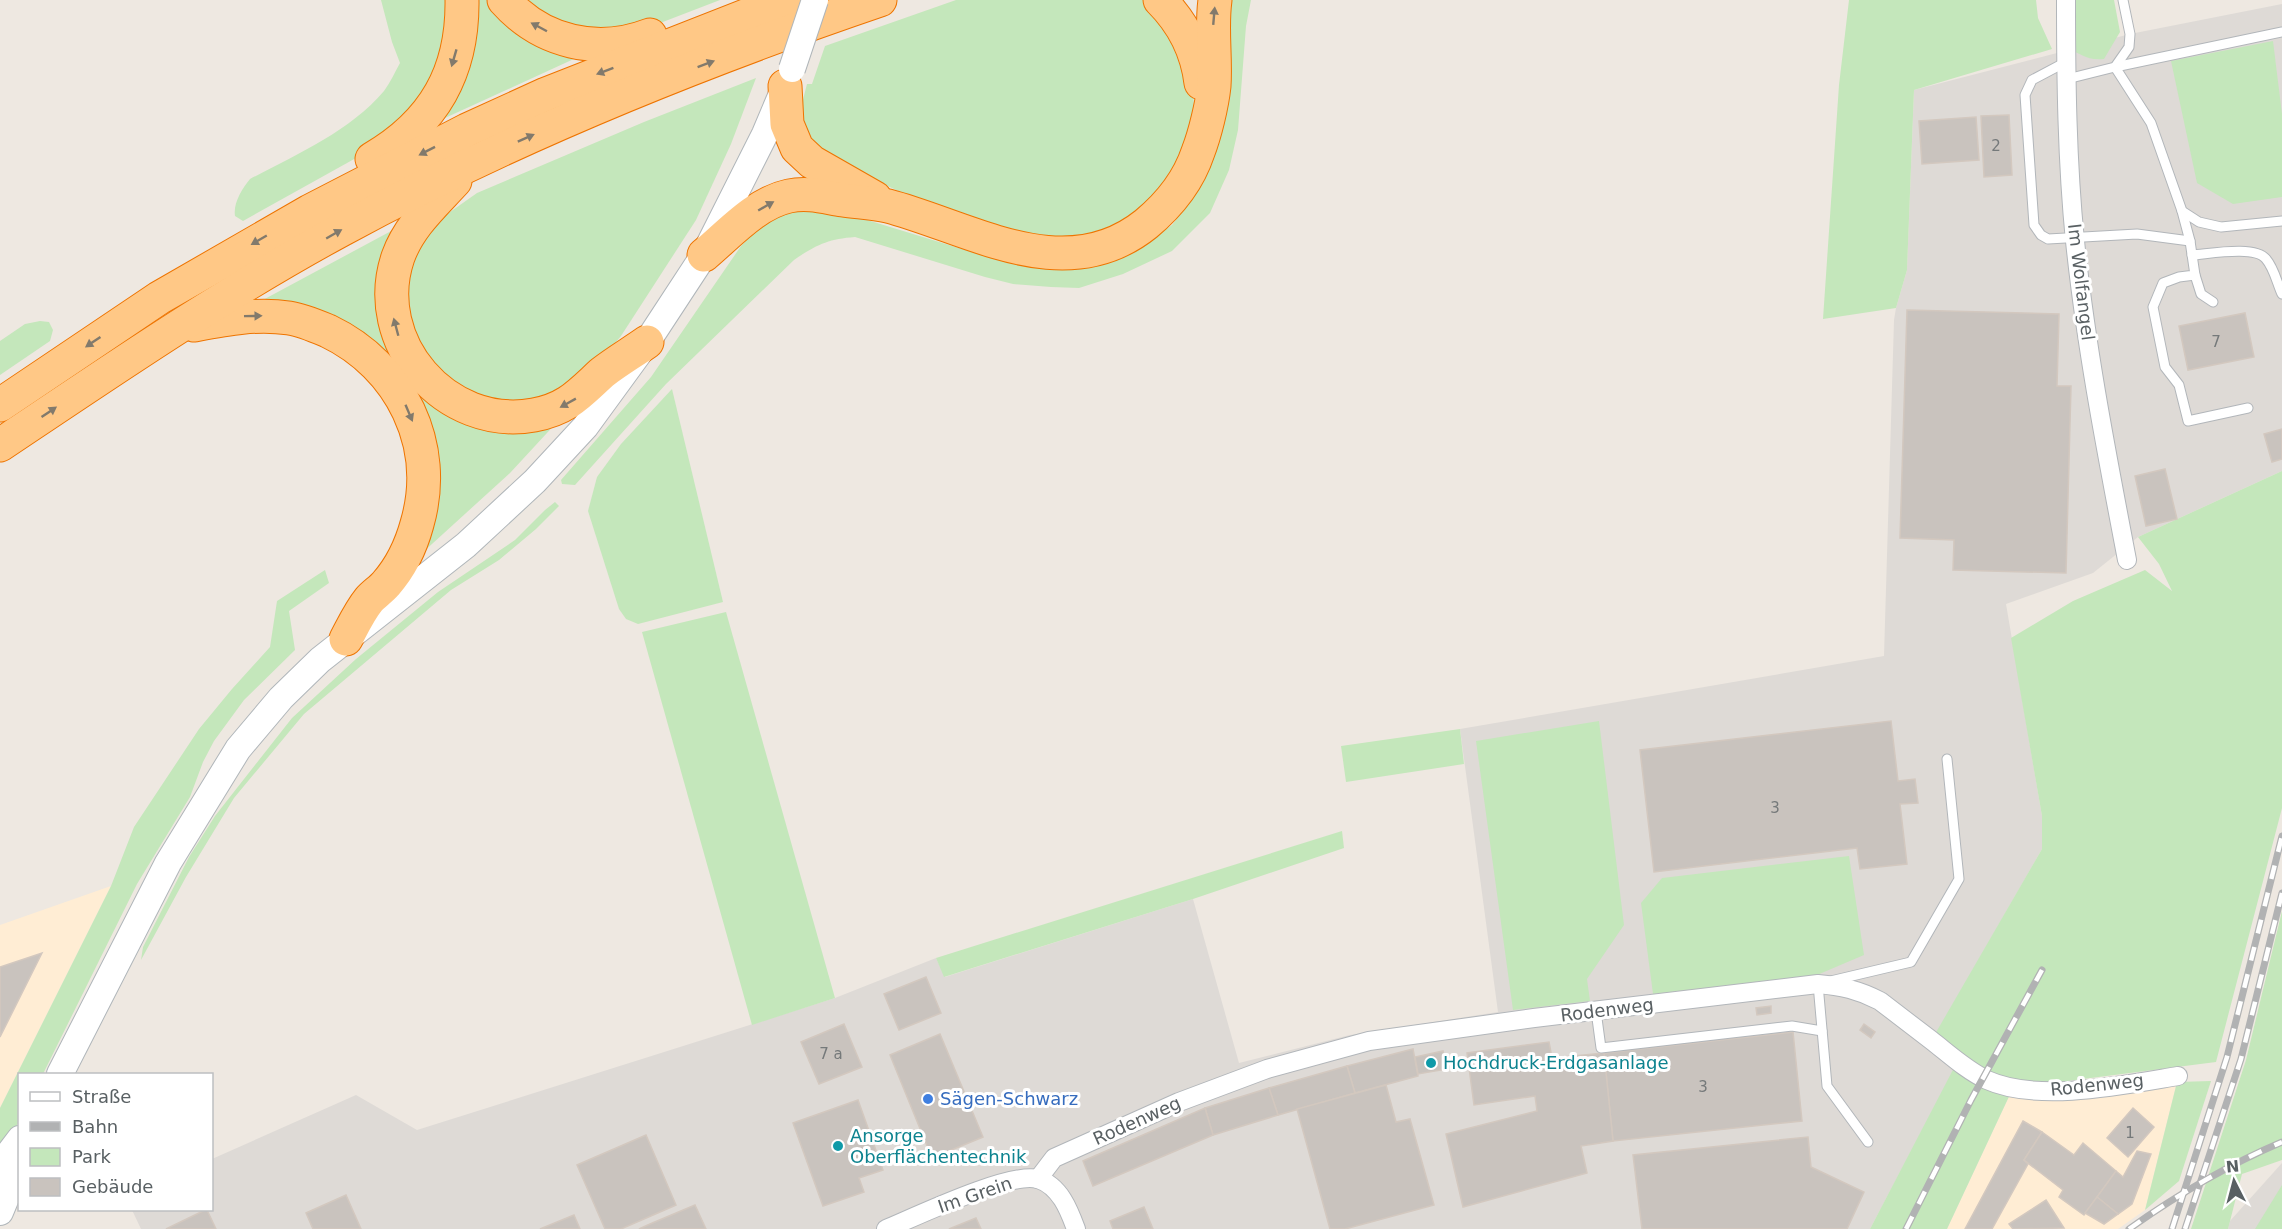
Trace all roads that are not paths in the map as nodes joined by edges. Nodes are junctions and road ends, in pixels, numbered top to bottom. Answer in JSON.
{"nodes":[{"id":1,"x":462,"y":0,"type":"edge"},
{"id":2,"x":504,"y":0,"type":"edge"},
{"id":3,"x":786,"y":0,"type":"edge"},
{"id":4,"x":815,"y":0,"type":"edge"},
{"id":5,"x":880,"y":0,"type":"edge"},
{"id":6,"x":1160,"y":0,"type":"edge"},
{"id":7,"x":1215,"y":0,"type":"edge"},
{"id":8,"x":2066,"y":0,"type":"edge"},
{"id":9,"x":2124,"y":0,"type":"edge"},
{"id":10,"x":737,"y":19,"type":"junction"},
{"id":11,"x":2282,"y":32,"type":"edge"},
{"id":12,"x":2115,"y":68,"type":"junction"},
{"id":13,"x":2066,"y":70,"type":"junction"},
{"id":14,"x":789,"y":78,"type":"junction"},
{"id":15,"x":1207,"y":116,"type":"junction"},
{"id":16,"x":473,"y":163,"type":"junction"},
{"id":17,"x":886,"y":206,"type":"junction"},
{"id":18,"x":310,"y":211,"type":"junction"},
{"id":19,"x":2182,"y":211,"type":"junction"},
{"id":20,"x":2282,"y":221,"type":"edge"},
{"id":21,"x":2075,"y":239,"type":"junction"},
{"id":22,"x":2190,"y":241,"type":"junction"},
{"id":23,"x":704,"y":255,"type":"junction"},
{"id":24,"x":2192,"y":255,"type":"junction"},
{"id":25,"x":2195,"y":275,"type":"junction"},
{"id":26,"x":2282,"y":294,"type":"edge"},
{"id":27,"x":2213,"y":302,"type":"dead end"},
{"id":28,"x":175,"y":328,"type":"junction"},
{"id":29,"x":647,"y":342,"type":"junction"},
{"id":30,"x":0,"y":405,"type":"edge"},
{"id":31,"x":2248,"y":408,"type":"dead end"},
{"id":32,"x":0,"y":445,"type":"edge"},
{"id":33,"x":2127,"y":560,"type":"dead end"},
{"id":34,"x":346,"y":639,"type":"junction"},
{"id":35,"x":1947,"y":759,"type":"dead end"},
{"id":36,"x":1818,"y":984,"type":"junction"},
{"id":37,"x":1596,"y":1011,"type":"junction"},
{"id":38,"x":1822,"y":1031,"type":"junction"},
{"id":39,"x":61,"y":1073,"type":"edge"},
{"id":40,"x":2178,"y":1076,"type":"dead end"},
{"id":41,"x":18,"y":1142,"type":"edge"},
{"id":42,"x":1868,"y":1142,"type":"dead end"},
{"id":43,"x":0,"y":1169,"type":"edge"},
{"id":44,"x":18,"y":1169,"type":"edge"},
{"id":45,"x":1038,"y":1179,"type":"junction"},
{"id":46,"x":18,"y":1195,"type":"edge"},
{"id":47,"x":0,"y":1212,"type":"edge"},
{"id":48,"x":5,"y":1229,"type":"edge"},
{"id":49,"x":886,"y":1229,"type":"edge"},
{"id":50,"x":1077,"y":1229,"type":"edge"}],
"edges":[{"from":1,"to":18,"type":"highway","one_way":true},
{"from":10,"to":2,"type":"highway","one_way":true},
{"from":3,"to":10,"type":"highway"},
{"from":4,"to":14,"type":"main road","bridge":true},
{"from":16,"to":5,"type":"highway","one_way":true},
{"from":6,"to":15,"type":"highway"},
{"from":15,"to":7,"type":"highway","one_way":true},
{"from":8,"to":13,"type":"street","name":"Im Wolfangel"},
{"from":9,"to":12,"type":"lane"},
{"from":10,"to":18,"type":"highway","one_way":true},
{"from":11,"to":12,"type":"lane"},
{"from":12,"to":13,"type":"lane"},
{"from":12,"to":19,"type":"lane"},
{"from":13,"to":21,"type":"street","name":"Im Wolfangel"},
{"from":13,"to":21,"type":"lane"},
{"from":14,"to":17,"type":"highway"},
{"from":14,"to":23,"type":"main road"},
{"from":15,"to":17,"type":"highway"},
{"from":28,"to":16,"type":"highway","one_way":true},
{"from":29,"to":16,"type":"highway","one_way":true},
{"from":23,"to":17,"type":"highway","one_way":true},
{"from":18,"to":30,"type":"highway","one_way":true},
{"from":19,"to":20,"type":"lane"},
{"from":19,"to":22,"type":"lane"},
{"from":21,"to":22,"type":"lane"},
{"from":21,"to":33,"type":"street","name":"Im Wolfangel"},
{"from":22,"to":24,"type":"lane"},
{"from":23,"to":29,"type":"main road"},
{"from":24,"to":25,"type":"lane"},
{"from":24,"to":26,"type":"lane"},
{"from":25,"to":27,"type":"lane"},
{"from":25,"to":31,"type":"lane"},
{"from":32,"to":28,"type":"highway","one_way":true},
{"from":28,"to":34,"type":"highway","one_way":true},
{"from":29,"to":34,"type":"main road"},
{"from":34,"to":39,"type":"main road"},
{"from":35,"to":36,"type":"lane"},
{"from":36,"to":37,"type":"street","name":"Rodenweg"},
{"from":36,"to":38,"type":"lane"},
{"from":36,"to":40,"type":"street","name":"Rodenweg"},
{"from":37,"to":38,"type":"lane"},
{"from":37,"to":45,"type":"street","name":"Rodenweg"},
{"from":38,"to":42,"type":"lane"},
{"from":41,"to":43,"type":"main road"},
{"from":44,"to":47,"type":"main road"},
{"from":45,"to":49,"type":"street","name":"Im Grein"},
{"from":45,"to":50,"type":"street","name":"Im Grein"},
{"from":46,"to":48,"type":"main road"}]}
